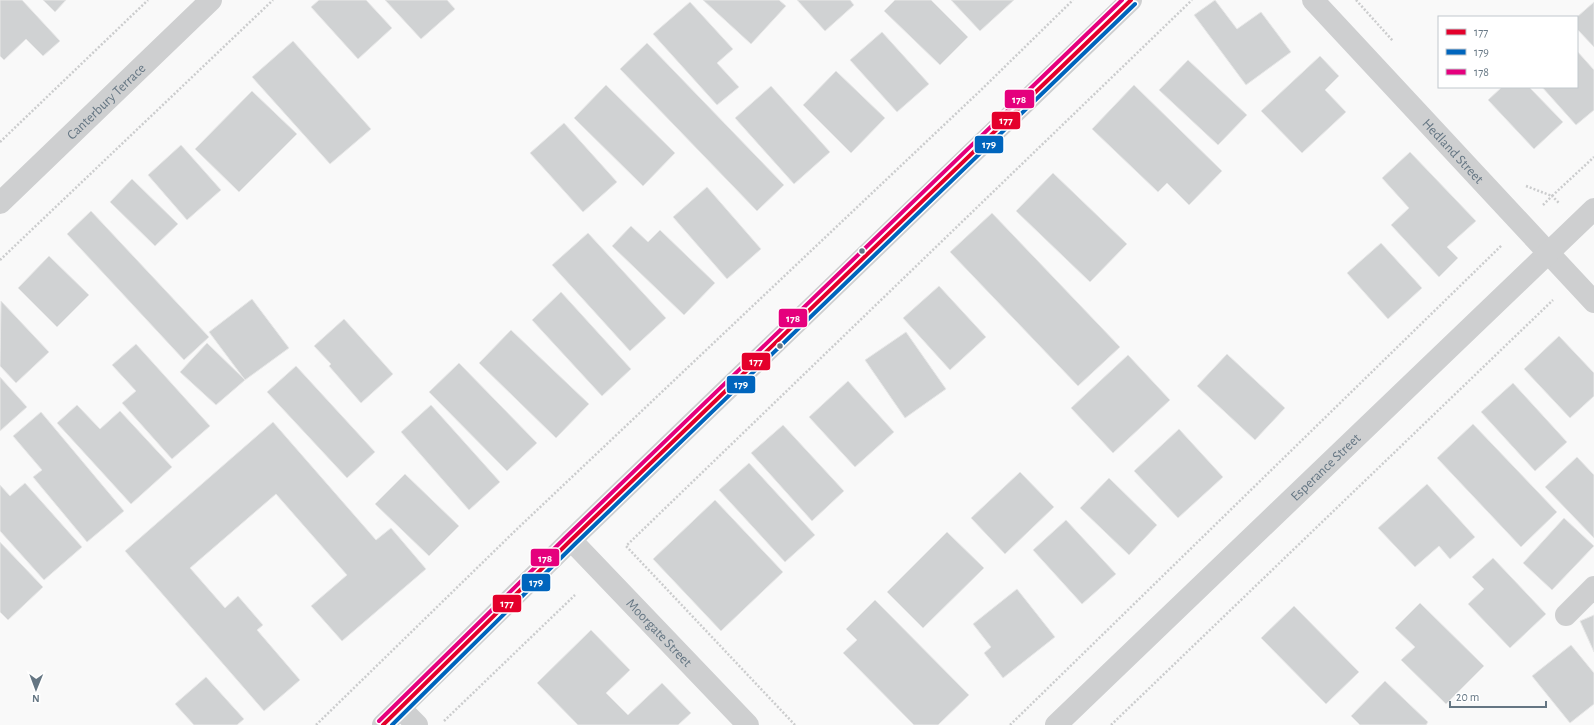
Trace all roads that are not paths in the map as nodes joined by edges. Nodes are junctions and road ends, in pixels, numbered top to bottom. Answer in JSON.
{"nodes":[{"id":1,"x":211,"y":0,"type":"edge"},
{"id":2,"x":1132,"y":0,"type":"edge"},
{"id":3,"x":1313,"y":0,"type":"edge"},
{"id":4,"x":0,"y":203,"type":"edge"},
{"id":5,"x":1594,"y":209,"type":"edge"},
{"id":6,"x":1549,"y":254,"type":"junction"},
{"id":7,"x":1594,"y":302,"type":"edge"},
{"id":8,"x":571,"y":540,"type":"junction"},
{"id":9,"x":1594,"y":586,"type":"edge"},
{"id":10,"x":1566,"y":615,"type":"dead end"},
{"id":11,"x":401,"y":709,"type":"junction"},
{"id":12,"x":383,"y":725,"type":"edge"},
{"id":13,"x":417,"y":725,"type":"edge"},
{"id":14,"x":748,"y":725,"type":"edge"},
{"id":15,"x":1056,"y":725,"type":"edge"}],
"edges":[{"from":1,"to":4,"type":"street","name":"Canterbury Terrace"},
{"from":2,"to":8,"type":"street"},
{"from":3,"to":6,"type":"street","name":"Hedland Street"},
{"from":5,"to":6,"type":"street","name":"Esperance Street"},
{"from":6,"to":7,"type":"street","name":"Hedland Street"},
{"from":6,"to":15,"type":"street","name":"Esperance Street"},
{"from":8,"to":11,"type":"street"},
{"from":8,"to":14,"type":"street","name":"Moorgate Street"},
{"from":9,"to":10,"type":"street"},
{"from":11,"to":12,"type":"street"},
{"from":11,"to":13,"type":"street"}]}
